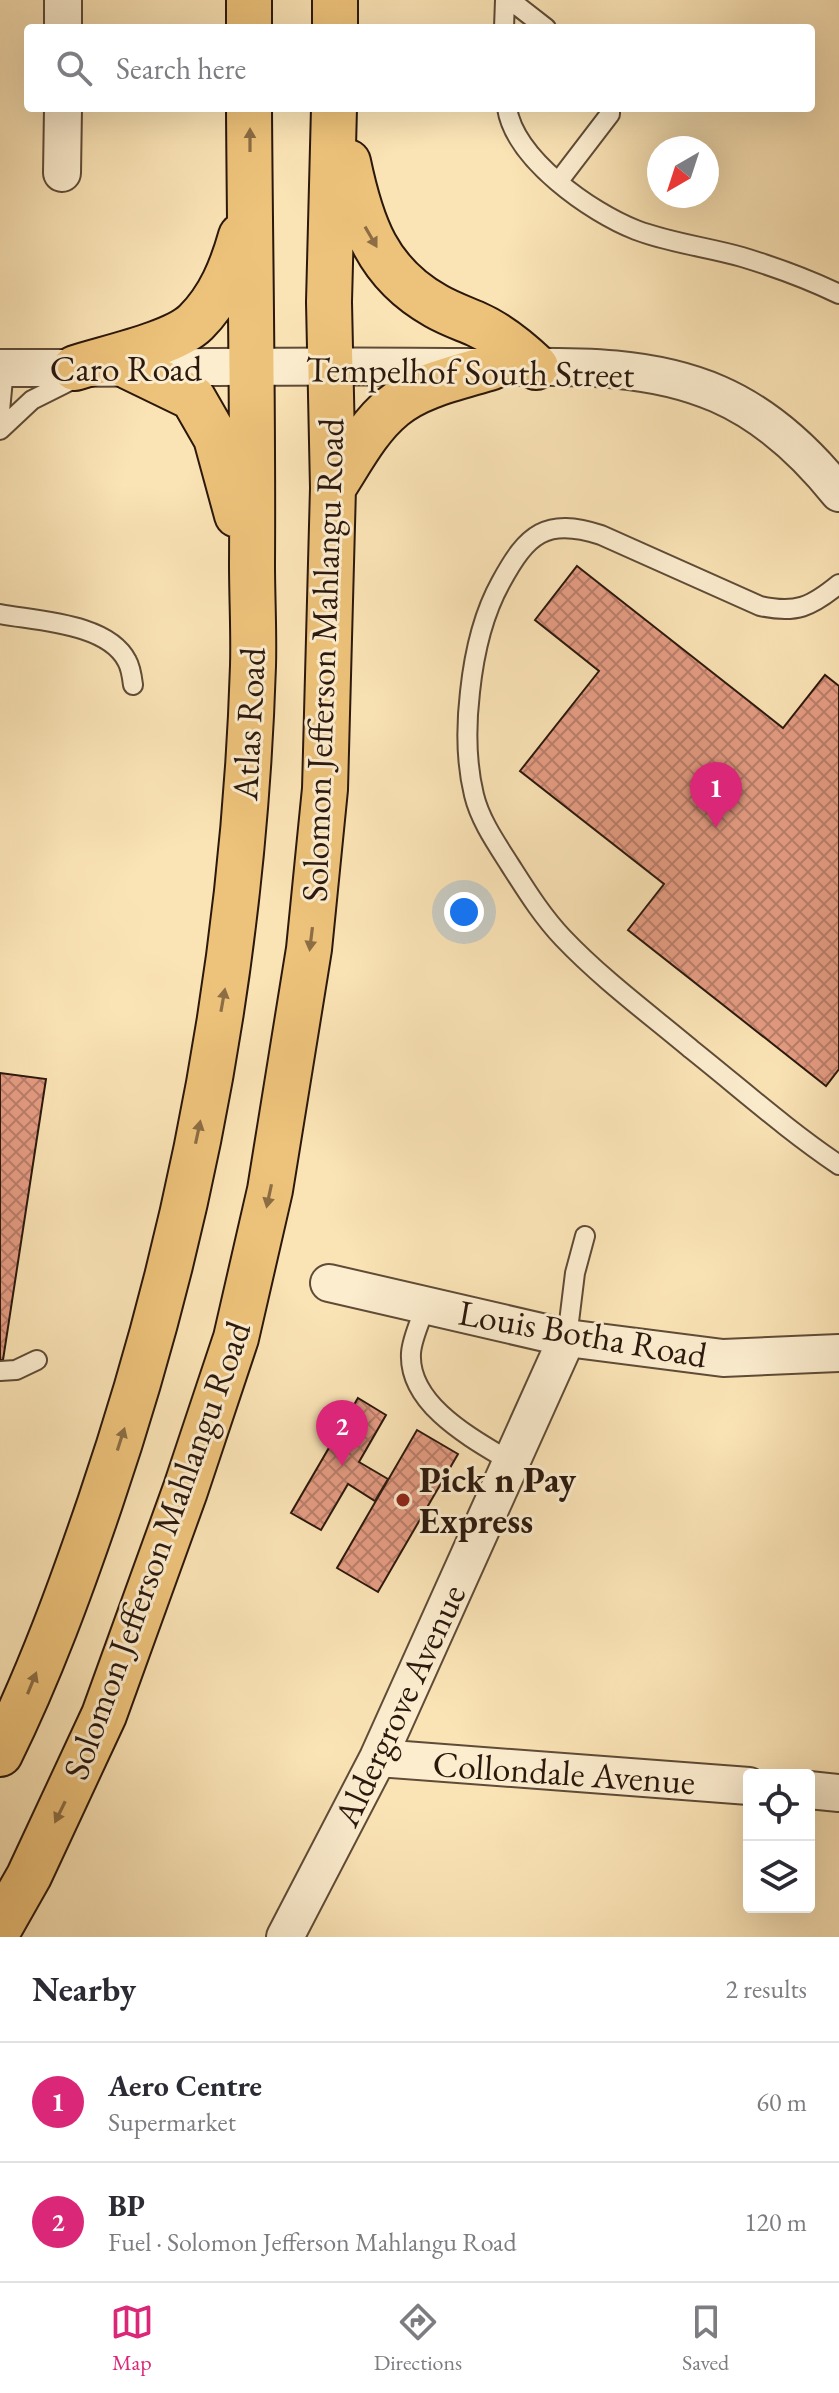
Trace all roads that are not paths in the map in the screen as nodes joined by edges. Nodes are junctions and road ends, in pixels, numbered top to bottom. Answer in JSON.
{"nodes":[{"id":1,"x":63,"y":0,"type":"edge"},
{"id":2,"x":249,"y":0,"type":"edge"},
{"id":3,"x":335,"y":0,"type":"edge"},
{"id":4,"x":508,"y":0,"type":"edge"},
{"id":5,"x":63,"y":24,"type":"edge"},
{"id":6,"x":249,"y":24,"type":"edge"},
{"id":7,"x":335,"y":24,"type":"edge"},
{"id":8,"x":505,"y":24,"type":"edge"},
{"id":9,"x":541,"y":24,"type":"edge"},
{"id":10,"x":63,"y":112,"type":"edge"},
{"id":11,"x":249,"y":112,"type":"edge"},
{"id":12,"x":334,"y":112,"type":"edge"},
{"id":13,"x":342,"y":112,"type":"edge"},
{"id":14,"x":509,"y":112,"type":"edge"},
{"id":15,"x":610,"y":112,"type":"edge"},
{"id":16,"x":62,"y":173,"type":"dead end"},
{"id":17,"x":558,"y":182,"type":"junction"},
{"id":18,"x":250,"y":206,"type":"junction"},
{"id":19,"x":839,"y":294,"type":"edge"},
{"id":20,"x":330,"y":366,"type":"junction"},
{"id":21,"x":492,"y":367,"type":"junction"},
{"id":22,"x":536,"y":367,"type":"junction"},
{"id":23,"x":2,"y":368,"type":"edge"},
{"id":24,"x":101,"y":368,"type":"junction"},
{"id":25,"x":253,"y":368,"type":"junction"},
{"id":26,"x":0,"y":411,"type":"edge"},
{"id":27,"x":0,"y":430,"type":"edge"},
{"id":28,"x":333,"y":488,"type":"junction"},
{"id":29,"x":839,"y":493,"type":"edge"},
{"id":30,"x":252,"y":567,"type":"junction"},
{"id":31,"x":839,"y":584,"type":"edge"},
{"id":32,"x":0,"y":614,"type":"edge"},
{"id":33,"x":133,"y":685,"type":"dead end"},
{"id":34,"x":209,"y":1077,"type":"joint"},
{"id":35,"x":839,"y":1165,"type":"edge"},
{"id":36,"x":585,"y":1236,"type":"dead end"},
{"id":37,"x":329,"y":1283,"type":"dead end"},
{"id":38,"x":426,"y":1305,"type":"junction"},
{"id":39,"x":567,"y":1338,"type":"junction"},
{"id":40,"x":839,"y":1353,"type":"edge"},
{"id":41,"x":37,"y":1360,"type":"dead end"},
{"id":42,"x":0,"y":1371,"type":"edge"},
{"id":43,"x":511,"y":1462,"type":"junction"},
{"id":44,"x":0,"y":1754,"type":"edge"},
{"id":45,"x":378,"y":1758,"type":"junction"},
{"id":46,"x":743,"y":1786,"type":"edge"},
{"id":47,"x":815,"y":1791,"type":"edge"},
{"id":48,"x":839,"y":1793,"type":"edge"},
{"id":49,"x":0,"y":1927,"type":"edge"},
{"id":50,"x":285,"y":1937,"type":"edge"}],
"edges":[{"from":1,"to":5,"type":"street"},
{"from":2,"to":6,"type":"main road"},
{"from":3,"to":7,"type":"main road"},
{"from":4,"to":8,"type":"lane"},
{"from":4,"to":9,"type":"lane"},
{"from":10,"to":16,"type":"street"},
{"from":18,"to":11,"type":"main road","one_way":true},
{"from":12,"to":20,"type":"main road","name":"Solomon Jefferson Mahlangu Road"},
{"from":13,"to":22,"type":"main road","one_way":true},
{"from":14,"to":17,"type":"lane"},
{"from":15,"to":17,"type":"lane"},
{"from":17,"to":19,"type":"lane"},
{"from":18,"to":24,"type":"main road"},
{"from":18,"to":25,"type":"main road"},
{"from":20,"to":21,"type":"street","name":"Tempelhof South Street"},
{"from":20,"to":25,"type":"street","name":"Tempelhof South Street"},
{"from":20,"to":28,"type":"main road","name":"Solomon Jefferson Mahlangu Road"},
{"from":21,"to":22,"type":"street","name":"Tempelhof South Street"},
{"from":21,"to":28,"type":"main road"},
{"from":22,"to":29,"type":"street","name":"Tempelhof South Street"},
{"from":23,"to":24,"type":"street","name":"Caro Road"},
{"from":23,"to":26,"type":"lane"},
{"from":24,"to":25,"type":"street","name":"Caro Road"},
{"from":24,"to":27,"type":"lane"},
{"from":24,"to":30,"type":"main road"},
{"from":25,"to":30,"type":"main road","name":"Atlas Road"},
{"from":28,"to":49,"type":"main road","name":"Solomon Jefferson Mahlangu Road","one_way":true},
{"from":34,"to":30,"type":"main road","name":"Atlas Road","one_way":true},
{"from":31,"to":35,"type":"lane"},
{"from":32,"to":33,"type":"lane"},
{"from":44,"to":34,"type":"main road","name":"Solomon Jefferson Mahlangu Road","one_way":true},
{"from":36,"to":39,"type":"lane"},
{"from":37,"to":38,"type":"street","name":"Louis Botha Road"},
{"from":38,"to":39,"type":"street","name":"Louis Botha Road"},
{"from":38,"to":43,"type":"lane"},
{"from":39,"to":40,"type":"street","name":"Louis Botha Road"},
{"from":39,"to":43,"type":"street","name":"Aldergrove Avenue"},
{"from":41,"to":42,"type":"lane"},
{"from":43,"to":45,"type":"street","name":"Aldergrove Avenue"},
{"from":45,"to":46,"type":"street","name":"Collondale Avenue"},
{"from":45,"to":50,"type":"street","name":"Aldergrove Avenue"},
{"from":47,"to":48,"type":"street"}]}
